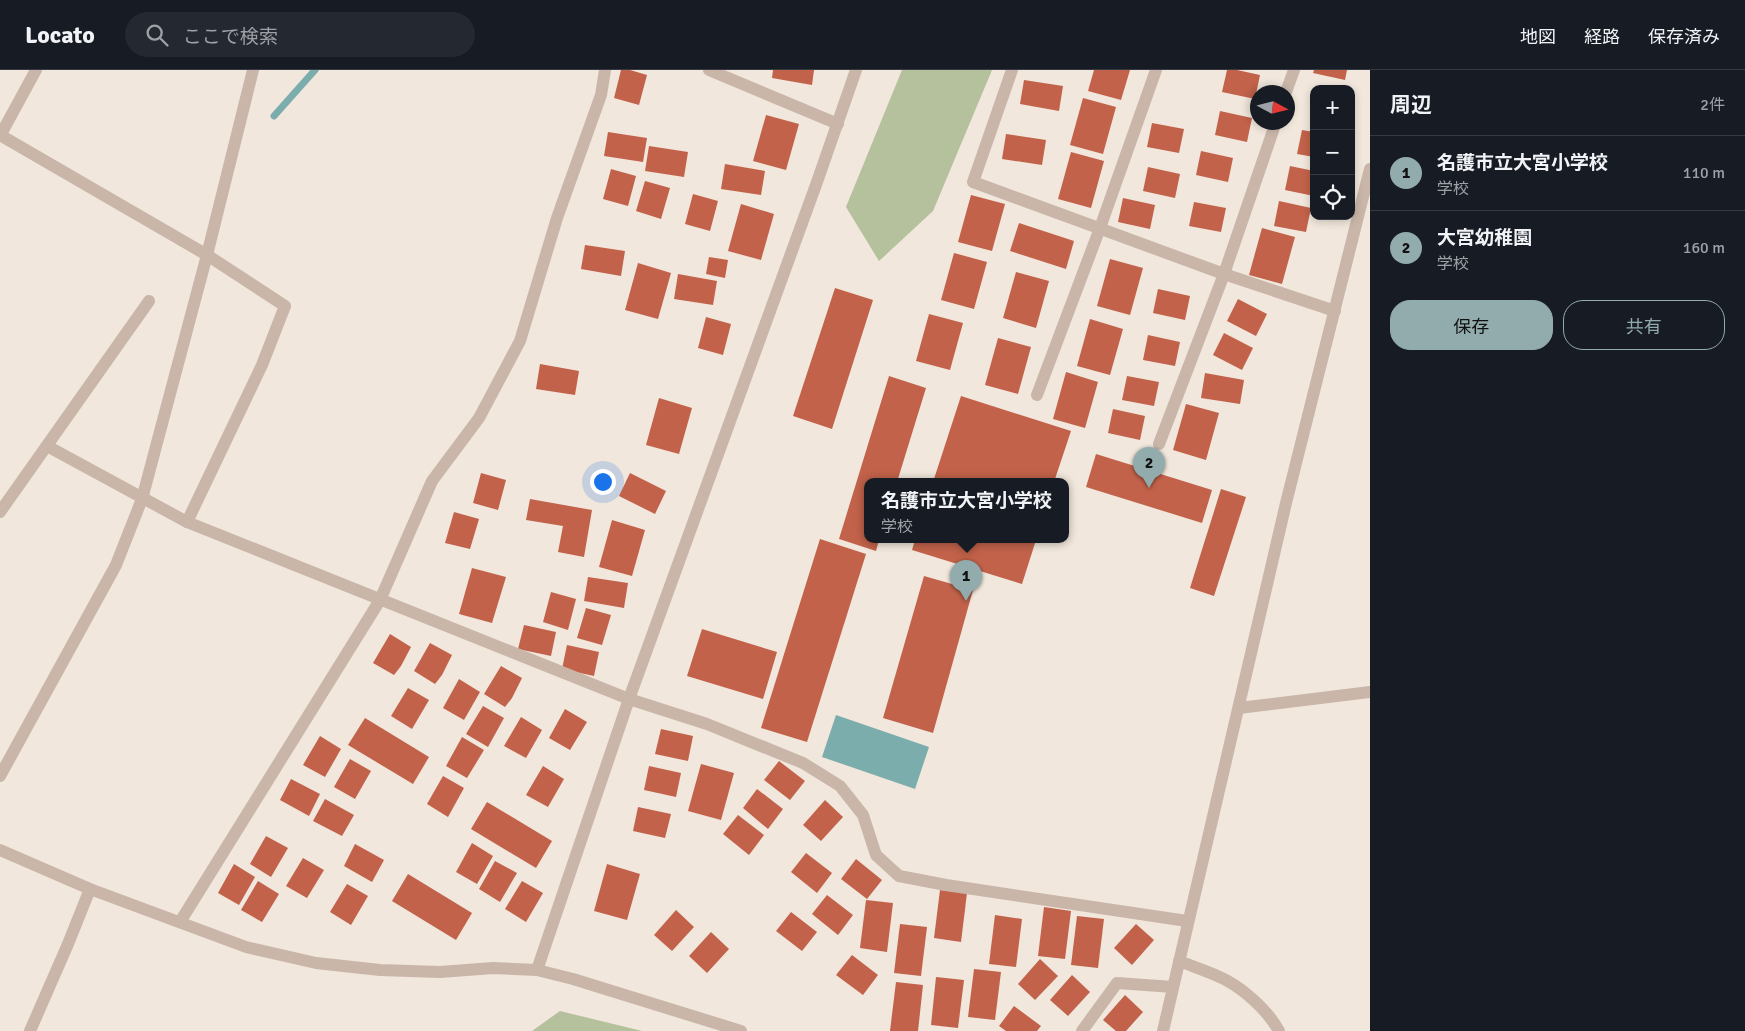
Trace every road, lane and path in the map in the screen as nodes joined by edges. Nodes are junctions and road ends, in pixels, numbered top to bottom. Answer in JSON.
{"nodes":[{"id":1,"x":36,"y":70,"type":"edge"},
{"id":2,"x":253,"y":70,"type":"edge"},
{"id":3,"x":605,"y":70,"type":"edge"},
{"id":4,"x":709,"y":70,"type":"edge"},
{"id":5,"x":856,"y":70,"type":"edge"},
{"id":6,"x":1012,"y":70,"type":"edge"},
{"id":7,"x":1156,"y":70,"type":"edge"},
{"id":8,"x":1294,"y":70,"type":"edge"},
{"id":9,"x":1289,"y":85,"type":"edge"},
{"id":10,"x":838,"y":124,"type":"junction"},
{"id":11,"x":1273,"y":130,"type":"edge"},
{"id":12,"x":0,"y":136,"type":"edge"},
{"id":13,"x":1370,"y":169,"type":"edge"},
{"id":14,"x":1100,"y":228,"type":"junction"},
{"id":15,"x":207,"y":255,"type":"junction"},
{"id":16,"x":1224,"y":274,"type":"junction"},
{"id":17,"x":149,"y":301,"type":"dead end"},
{"id":18,"x":1336,"y":310,"type":"junction"},
{"id":19,"x":1037,"y":395,"type":"dead end"},
{"id":20,"x":1158,"y":444,"type":"dead end"},
{"id":21,"x":47,"y":446,"type":"junction"},
{"id":22,"x":142,"y":499,"type":"junction"},
{"id":23,"x":0,"y":512,"type":"edge"},
{"id":24,"x":187,"y":522,"type":"junction"},
{"id":25,"x":380,"y":600,"type":"junction"},
{"id":26,"x":1370,"y":692,"type":"edge"},
{"id":27,"x":629,"y":699,"type":"junction"},
{"id":28,"x":1239,"y":708,"type":"junction"},
{"id":29,"x":0,"y":776,"type":"edge"},
{"id":30,"x":0,"y":850,"type":"edge"},
{"id":31,"x":90,"y":889,"type":"junction"},
{"id":32,"x":1187,"y":921,"type":"junction"},
{"id":33,"x":180,"y":922,"type":"junction"},
{"id":34,"x":1179,"y":961,"type":"junction"},
{"id":35,"x":537,"y":970,"type":"junction"},
{"id":36,"x":1173,"y":987,"type":"junction"},
{"id":37,"x":30,"y":1031,"type":"edge"},
{"id":38,"x":741,"y":1031,"type":"edge"},
{"id":39,"x":1082,"y":1031,"type":"edge"},
{"id":40,"x":1163,"y":1031,"type":"edge"},
{"id":41,"x":1279,"y":1031,"type":"edge"}],
"edges":[{"from":1,"to":12,"type":"street"},
{"from":2,"to":15,"type":"street"},
{"from":3,"to":25,"type":"street"},
{"from":4,"to":10,"type":"street"},
{"from":5,"to":10,"type":"street"},
{"from":6,"to":14,"type":"street"},
{"from":7,"to":14,"type":"street"},
{"from":8,"to":9,"type":"street"},
{"from":10,"to":27,"type":"street"},
{"from":11,"to":16,"type":"street"},
{"from":12,"to":15,"type":"street"},
{"from":13,"to":18,"type":"street"},
{"from":14,"to":16,"type":"street"},
{"from":14,"to":19,"type":"street"},
{"from":15,"to":22,"type":"street"},
{"from":15,"to":24,"type":"street"},
{"from":16,"to":18,"type":"street"},
{"from":16,"to":20,"type":"street"},
{"from":17,"to":21,"type":"street"},
{"from":18,"to":28,"type":"street"},
{"from":21,"to":22,"type":"street"},
{"from":21,"to":23,"type":"street"},
{"from":22,"to":24,"type":"street"},
{"from":22,"to":29,"type":"street"},
{"from":24,"to":25,"type":"street"},
{"from":25,"to":27,"type":"street"},
{"from":25,"to":33,"type":"street"},
{"from":26,"to":28,"type":"street"},
{"from":27,"to":32,"type":"street"},
{"from":27,"to":35,"type":"street"},
{"from":28,"to":32,"type":"street"},
{"from":30,"to":31,"type":"street"},
{"from":31,"to":33,"type":"street"},
{"from":31,"to":37,"type":"street"},
{"from":32,"to":34,"type":"street"},
{"from":33,"to":35,"type":"street"},
{"from":34,"to":36,"type":"street"},
{"from":34,"to":41,"type":"street"},
{"from":35,"to":38,"type":"street"},
{"from":36,"to":39,"type":"street"},
{"from":36,"to":40,"type":"street"}]}
